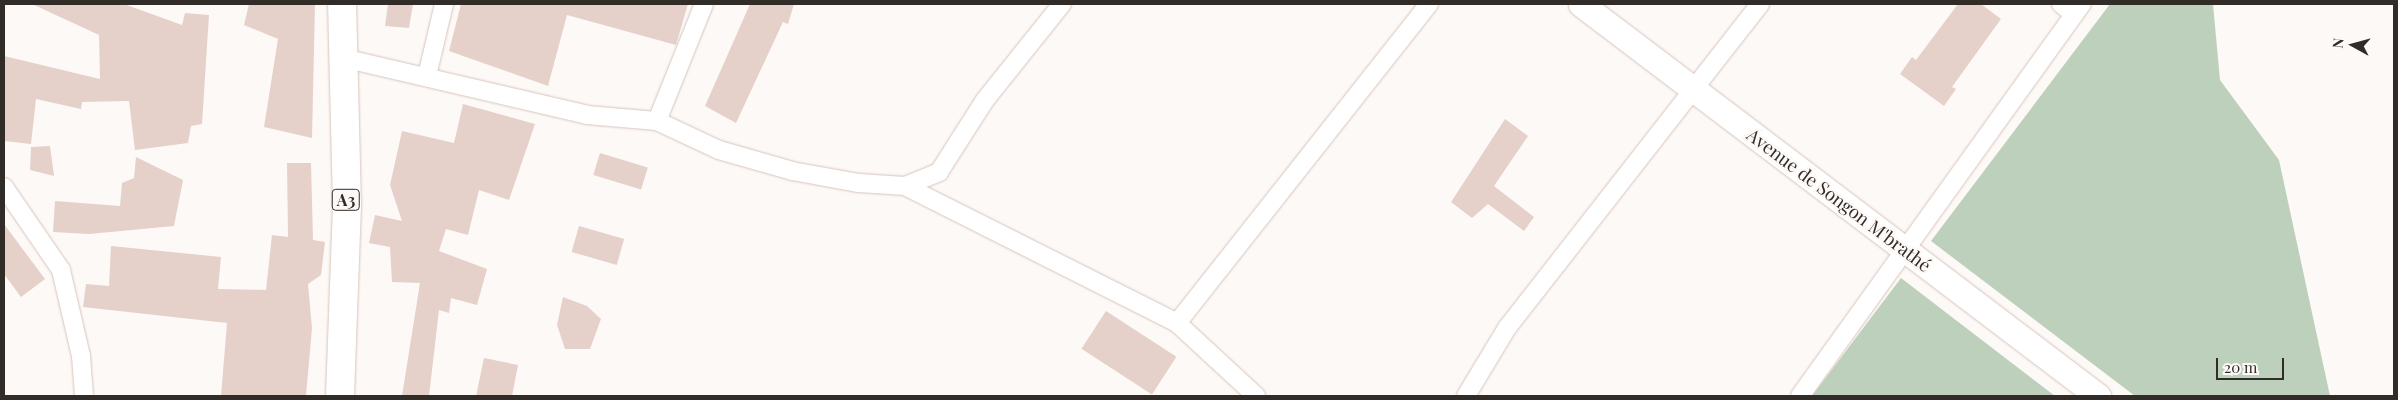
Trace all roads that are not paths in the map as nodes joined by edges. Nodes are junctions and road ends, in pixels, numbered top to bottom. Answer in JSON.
{"nodes":[{"id":1,"x":342,"y":4,"type":"edge"},
{"id":2,"x":444,"y":4,"type":"edge"},
{"id":3,"x":704,"y":4,"type":"edge"},
{"id":4,"x":1062,"y":4,"type":"edge"},
{"id":5,"x":1429,"y":4,"type":"edge"},
{"id":6,"x":1581,"y":4,"type":"edge"},
{"id":7,"x":1760,"y":4,"type":"edge"},
{"id":8,"x":2072,"y":7,"type":"edge"},
{"id":9,"x":343,"y":58,"type":"junction"},
{"id":10,"x":427,"y":76,"type":"junction"},
{"id":11,"x":1692,"y":89,"type":"junction"},
{"id":12,"x":657,"y":121,"type":"junction"},
{"id":13,"x":905,"y":186,"type":"junction"},
{"id":14,"x":4,"y":188,"type":"edge"},
{"id":15,"x":1907,"y":252,"type":"junction"},
{"id":16,"x":1177,"y":323,"type":"junction"},
{"id":17,"x":84,"y":396,"type":"edge"},
{"id":18,"x":340,"y":396,"type":"edge"},
{"id":19,"x":1256,"y":396,"type":"edge"},
{"id":20,"x":1466,"y":396,"type":"edge"},
{"id":21,"x":1800,"y":396,"type":"edge"},
{"id":22,"x":2098,"y":396,"type":"edge"}],
"edges":[{"from":1,"to":9,"type":"main road","number":"A3"},
{"from":2,"to":10,"type":"street"},
{"from":3,"to":12,"type":"street"},
{"from":4,"to":13,"type":"street"},
{"from":5,"to":16,"type":"street"},
{"from":6,"to":11,"type":"street","name":"Avenue de Songon M'brathé"},
{"from":7,"to":11,"type":"street"},
{"from":8,"to":15,"type":"street"},
{"from":9,"to":10,"type":"street"},
{"from":9,"to":18,"type":"main road","number":"A3"},
{"from":10,"to":12,"type":"street"},
{"from":11,"to":15,"type":"street","name":"Avenue de Songon M'brathé"},
{"from":11,"to":20,"type":"street"},
{"from":12,"to":13,"type":"street"},
{"from":13,"to":16,"type":"street"},
{"from":14,"to":17,"type":"street"},
{"from":15,"to":21,"type":"street"},
{"from":15,"to":22,"type":"street","name":"Avenue de Songon M'brathé"},
{"from":16,"to":19,"type":"street"}]}
